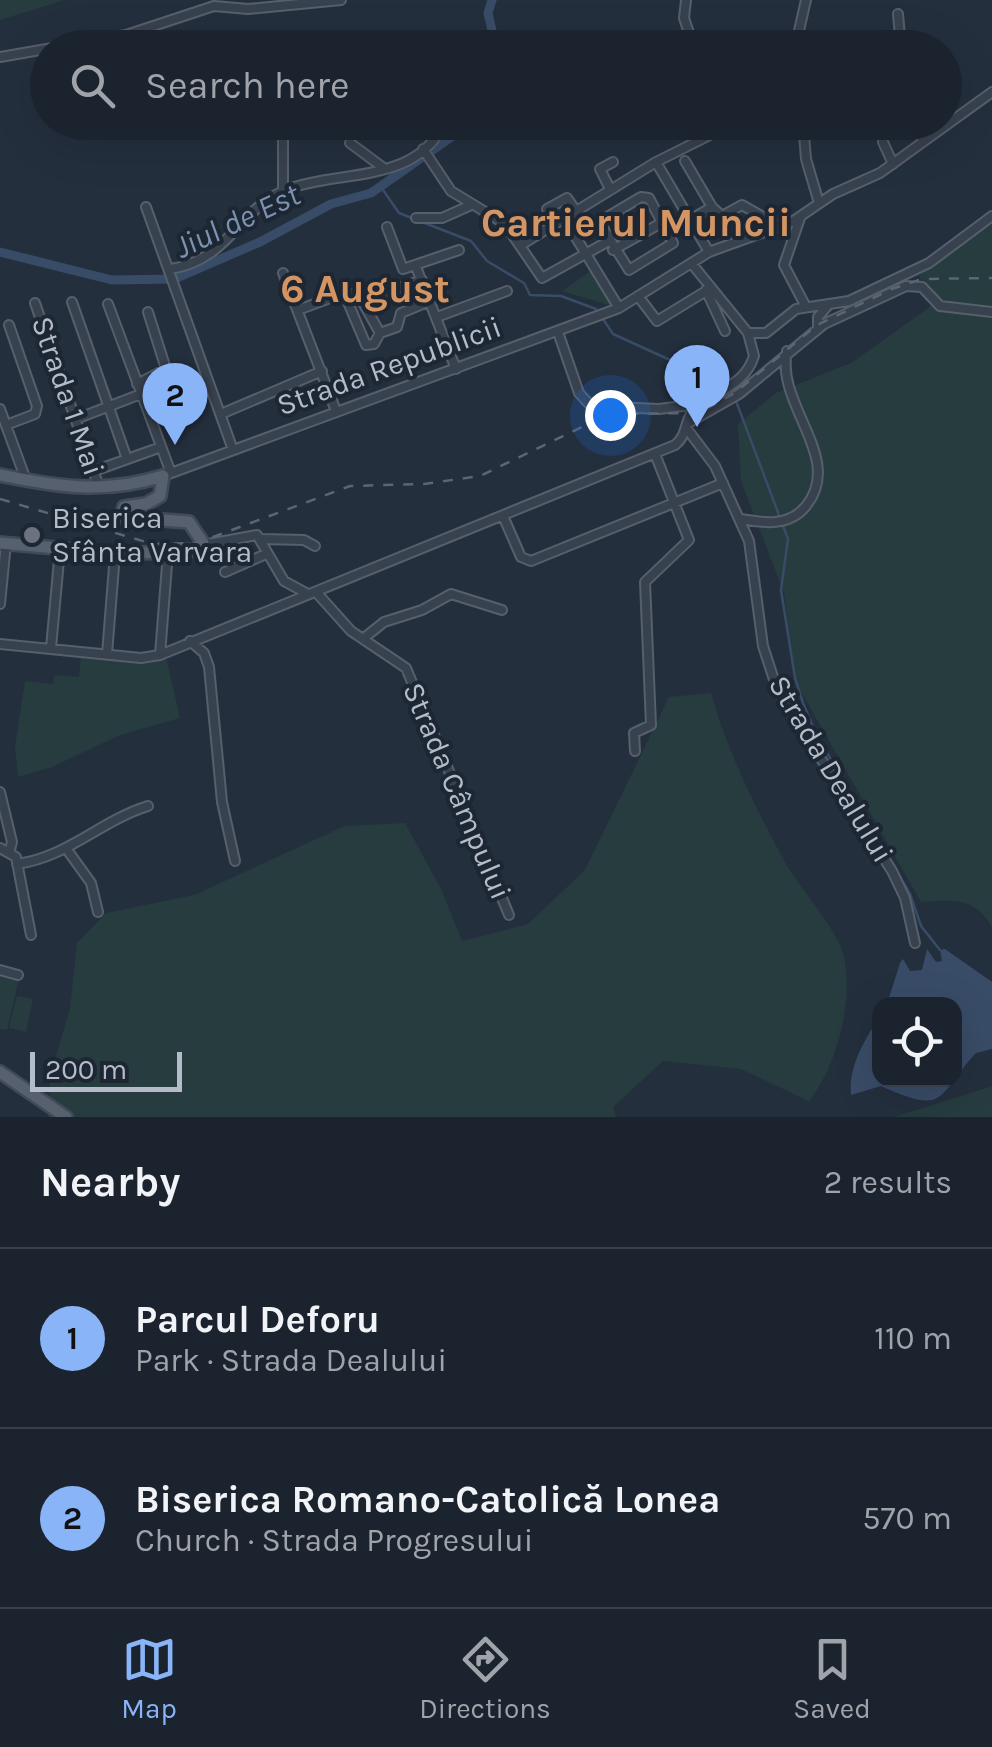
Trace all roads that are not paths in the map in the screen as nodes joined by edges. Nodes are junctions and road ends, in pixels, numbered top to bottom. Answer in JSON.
{"nodes":[{"id":1,"x":341,"y":0,"type":"edge"},
{"id":2,"x":686,"y":0,"type":"edge"},
{"id":3,"x":806,"y":0,"type":"edge"},
{"id":4,"x":215,"y":3,"type":"edge"},
{"id":5,"x":898,"y":14,"type":"dead end"},
{"id":6,"x":142,"y":30,"type":"edge"},
{"id":7,"x":688,"y":30,"type":"edge"},
{"id":8,"x":799,"y":30,"type":"edge"},
{"id":9,"x":900,"y":30,"type":"edge"},
{"id":10,"x":30,"y":52,"type":"edge"},
{"id":11,"x":0,"y":57,"type":"edge"},
{"id":12,"x":992,"y":92,"type":"edge"},
{"id":13,"x":962,"y":114,"type":"edge"},
{"id":14,"x":284,"y":140,"type":"edge"},
{"id":15,"x":434,"y":140,"type":"edge"},
{"id":16,"x":701,"y":140,"type":"edge"},
{"id":17,"x":804,"y":140,"type":"edge"},
{"id":18,"x":926,"y":140,"type":"edge"},
{"id":19,"x":882,"y":142,"type":"dead end"},
{"id":20,"x":923,"y":142,"type":"joint"},
{"id":21,"x":350,"y":143,"type":"dead end"},
{"id":22,"x":427,"y":154,"type":"junction"},
{"id":23,"x":685,"y":161,"type":"dead end"},
{"id":24,"x":614,"y":162,"type":"dead end"},
{"id":25,"x":656,"y":162,"type":"junction"},
{"id":26,"x":893,"y":164,"type":"junction"},
{"id":27,"x":385,"y":168,"type":"junction"},
{"id":28,"x":610,"y":189,"type":"junction"},
{"id":29,"x":283,"y":191,"type":"junction"},
{"id":30,"x":678,"y":199,"type":"junction"},
{"id":31,"x":820,"y":203,"type":"junction"},
{"id":32,"x":470,"y":206,"type":"junction"},
{"id":33,"x":712,"y":206,"type":"junction"},
{"id":34,"x":146,"y":208,"type":"dead end"},
{"id":35,"x":576,"y":210,"type":"junction"},
{"id":36,"x":658,"y":212,"type":"junction"},
{"id":37,"x":992,"y":216,"type":"edge"},
{"id":38,"x":416,"y":218,"type":"dead end"},
{"id":39,"x":564,"y":218,"type":"junction"},
{"id":40,"x":800,"y":218,"type":"junction"},
{"id":41,"x":690,"y":220,"type":"junction"},
{"id":42,"x":663,"y":222,"type":"junction"},
{"id":43,"x":554,"y":224,"type":"junction"},
{"id":44,"x":779,"y":226,"type":"junction"},
{"id":45,"x":387,"y":227,"type":"dead end"},
{"id":46,"x":521,"y":244,"type":"junction"},
{"id":47,"x":610,"y":245,"type":"junction"},
{"id":48,"x":460,"y":250,"type":"dead end"},
{"id":49,"x":709,"y":252,"type":"junction"},
{"id":50,"x":586,"y":254,"type":"junction"},
{"id":51,"x":694,"y":266,"type":"junction"},
{"id":52,"x":416,"y":267,"type":"junction"},
{"id":53,"x":171,"y":270,"type":"junction"},
{"id":54,"x":283,"y":273,"type":"dead end"},
{"id":55,"x":422,"y":280,"type":"junction"},
{"id":56,"x":507,"y":291,"type":"dead end"},
{"id":57,"x":706,"y":291,"type":"junction"},
{"id":58,"x":344,"y":294,"type":"junction"},
{"id":59,"x":638,"y":296,"type":"junction"},
{"id":60,"x":365,"y":300,"type":"junction"},
{"id":61,"x":430,"y":301,"type":"junction"},
{"id":62,"x":35,"y":302,"type":"dead end"},
{"id":63,"x":72,"y":302,"type":"dead end"},
{"id":64,"x":108,"y":304,"type":"dead end"},
{"id":65,"x":829,"y":304,"type":"junction"},
{"id":66,"x":806,"y":307,"type":"junction"},
{"id":67,"x":618,"y":308,"type":"junction"},
{"id":68,"x":298,"y":310,"type":"junction"},
{"id":69,"x":148,"y":312,"type":"dead end"},
{"id":70,"x":992,"y":312,"type":"edge"},
{"id":71,"x":437,"y":317,"type":"junction"},
{"id":72,"x":9,"y":325,"type":"dead end"},
{"id":73,"x":818,"y":328,"type":"junction"},
{"id":74,"x":725,"y":331,"type":"dead end"},
{"id":75,"x":558,"y":332,"type":"junction"},
{"id":76,"x":380,"y":333,"type":"junction"},
{"id":77,"x":748,"y":333,"type":"junction"},
{"id":78,"x":787,"y":352,"type":"junction"},
{"id":79,"x":456,"y":368,"type":"junction"},
{"id":80,"x":322,"y":371,"type":"junction"},
{"id":81,"x":137,"y":384,"type":"junction"},
{"id":82,"x":141,"y":394,"type":"junction"},
{"id":83,"x":711,"y":400,"type":"junction"},
{"id":84,"x":108,"y":407,"type":"junction"},
{"id":85,"x":0,"y":408,"type":"edge"},
{"id":86,"x":336,"y":411,"type":"junction"},
{"id":87,"x":220,"y":414,"type":"junction"},
{"id":88,"x":76,"y":420,"type":"junction"},
{"id":89,"x":6,"y":425,"type":"junction"},
{"id":90,"x":687,"y":426,"type":"junction"},
{"id":91,"x":161,"y":446,"type":"junction"},
{"id":92,"x":234,"y":450,"type":"junction"},
{"id":93,"x":655,"y":454,"type":"junction"},
{"id":94,"x":126,"y":459,"type":"junction"},
{"id":95,"x":94,"y":472,"type":"junction"},
{"id":96,"x":0,"y":475,"type":"edge"},
{"id":97,"x":167,"y":475,"type":"junction"},
{"id":98,"x":26,"y":480,"type":"junction"},
{"id":99,"x":723,"y":483,"type":"junction"},
{"id":100,"x":100,"y":490,"type":"junction"},
{"id":101,"x":674,"y":503,"type":"junction"},
{"id":102,"x":503,"y":516,"type":"junction"},
{"id":103,"x":741,"y":519,"type":"junction"},
{"id":104,"x":261,"y":539,"type":"junction"},
{"id":105,"x":3,"y":543,"type":"edge"},
{"id":106,"x":202,"y":545,"type":"junction"},
{"id":107,"x":315,"y":546,"type":"dead end"},
{"id":108,"x":60,"y":549,"type":"junction"},
{"id":109,"x":168,"y":552,"type":"junction"},
{"id":110,"x":115,"y":554,"type":"junction"},
{"id":111,"x":266,"y":554,"type":"junction"},
{"id":112,"x":225,"y":572,"type":"dead end"},
{"id":113,"x":316,"y":591,"type":"junction"},
{"id":114,"x":0,"y":604,"type":"edge"},
{"id":115,"x":502,"y":610,"type":"dead end"},
{"id":116,"x":364,"y":638,"type":"junction"},
{"id":117,"x":190,"y":642,"type":"junction"},
{"id":118,"x":0,"y":644,"type":"edge"},
{"id":119,"x":52,"y":648,"type":"junction"},
{"id":120,"x":107,"y":654,"type":"junction"},
{"id":121,"x":162,"y":654,"type":"junction"},
{"id":122,"x":635,"y":752,"type":"dead end"},
{"id":123,"x":0,"y":792,"type":"edge"},
{"id":124,"x":148,"y":806,"type":"dead end"},
{"id":125,"x":5,"y":849,"type":"edge"},
{"id":126,"x":68,"y":851,"type":"junction"},
{"id":127,"x":234,"y":861,"type":"dead end"},
{"id":128,"x":17,"y":864,"type":"junction"},
{"id":129,"x":98,"y":912,"type":"dead end"},
{"id":130,"x":509,"y":915,"type":"dead end"},
{"id":131,"x":31,"y":935,"type":"dead end"},
{"id":132,"x":915,"y":943,"type":"dead end"},
{"id":133,"x":0,"y":970,"type":"edge"},
{"id":134,"x":18,"y":974,"type":"dead end"},
{"id":135,"x":0,"y":1072,"type":"edge"},
{"id":136,"x":66,"y":1117,"type":"edge"}],
"edges":[{"from":1,"to":4,"type":"street"},
{"from":2,"to":7,"type":"street"},
{"from":3,"to":8,"type":"street"},
{"from":4,"to":6,"type":"street"},
{"from":5,"to":9,"type":"street"},
{"from":10,"to":11,"type":"street"},
{"from":12,"to":13,"type":"street","name":"Strada Republicii"},
{"from":14,"to":29,"type":"street"},
{"from":15,"to":22,"type":"street"},
{"from":16,"to":25,"type":"street"},
{"from":17,"to":31,"type":"street"},
{"from":18,"to":20,"type":"street","name":"Strada Republicii"},
{"from":19,"to":26,"type":"street"},
{"from":20,"to":26,"type":"street","name":"Strada Republicii"},
{"from":21,"to":27,"type":"street"},
{"from":22,"to":27,"type":"street"},
{"from":22,"to":32,"type":"street"},
{"from":23,"to":33,"type":"street"},
{"from":24,"to":28,"type":"street"},
{"from":25,"to":28,"type":"street"},
{"from":25,"to":30,"type":"street"},
{"from":26,"to":31,"type":"street","name":"Strada Republicii"},
{"from":27,"to":29,"type":"street"},
{"from":28,"to":35,"type":"street"},
{"from":29,"to":53,"type":"street"},
{"from":30,"to":36,"type":"street"},
{"from":30,"to":41,"type":"street"},
{"from":31,"to":40,"type":"street","name":"Strada Republicii"},
{"from":32,"to":38,"type":"street"},
{"from":32,"to":46,"type":"street"},
{"from":33,"to":41,"type":"street"},
{"from":33,"to":44,"type":"street"},
{"from":34,"to":53,"type":"street"},
{"from":35,"to":39,"type":"street"},
{"from":35,"to":43,"type":"street"},
{"from":36,"to":42,"type":"street"},
{"from":36,"to":47,"type":"street"},
{"from":37,"to":65,"type":"street"},
{"from":39,"to":43,"type":"street"},
{"from":39,"to":50,"type":"street"},
{"from":40,"to":44,"type":"street","name":"Strada Republicii"},
{"from":40,"to":66,"type":"street"},
{"from":41,"to":49,"type":"street"},
{"from":42,"to":47,"type":"street"},
{"from":42,"to":47,"type":"street"},
{"from":43,"to":46,"type":"street"},
{"from":44,"to":49,"type":"street","name":"Strada Republicii"},
{"from":45,"to":52,"type":"street"},
{"from":46,"to":50,"type":"street"},
{"from":47,"to":50,"type":"street"},
{"from":48,"to":52,"type":"street"},
{"from":49,"to":51,"type":"street","name":"Strada Republicii"},
{"from":50,"to":67,"type":"street"},
{"from":51,"to":57,"type":"street"},
{"from":51,"to":59,"type":"street","name":"Strada Republicii"},
{"from":51,"to":77,"type":"street"},
{"from":52,"to":55,"type":"street"},
{"from":53,"to":87,"type":"street"},
{"from":54,"to":68,"type":"street"},
{"from":55,"to":60,"type":"street"},
{"from":55,"to":61,"type":"street"},
{"from":56,"to":71,"type":"street"},
{"from":57,"to":59,"type":"street"},
{"from":57,"to":74,"type":"street"},
{"from":58,"to":60,"type":"street"},
{"from":58,"to":68,"type":"street"},
{"from":58,"to":76,"type":"street"},
{"from":59,"to":67,"type":"street","name":"Strada Republicii"},
{"from":60,"to":76,"type":"street"},
{"from":61,"to":71,"type":"street"},
{"from":61,"to":76,"type":"street"},
{"from":62,"to":88,"type":"street","name":"Strada 1 Mai"},
{"from":63,"to":84,"type":"street"},
{"from":64,"to":81,"type":"street"},
{"from":65,"to":66,"type":"street"},
{"from":65,"to":73,"type":"street"},
{"from":66,"to":77,"type":"street"},
{"from":67,"to":75,"type":"street","name":"Strada Republicii"},
{"from":68,"to":80,"type":"street"},
{"from":69,"to":81,"type":"street"},
{"from":70,"to":73,"type":"street"},
{"from":71,"to":79,"type":"street"},
{"from":72,"to":89,"type":"street"},
{"from":73,"to":78,"type":"street"},
{"from":75,"to":79,"type":"street","name":"Strada Republicii"},
{"from":75,"to":83,"type":"street"},
{"from":77,"to":83,"type":"street"},
{"from":78,"to":90,"type":"street"},
{"from":78,"to":103,"type":"street"},
{"from":79,"to":86,"type":"street","name":"Strada Republicii"},
{"from":80,"to":86,"type":"street"},
{"from":80,"to":87,"type":"street"},
{"from":81,"to":82,"type":"street"},
{"from":82,"to":84,"type":"street"},
{"from":82,"to":91,"type":"street"},
{"from":83,"to":90,"type":"street"},
{"from":84,"to":88,"type":"street"},
{"from":84,"to":94,"type":"street"},
{"from":85,"to":89,"type":"street"},
{"from":86,"to":92,"type":"street","name":"Strada Republicii"},
{"from":87,"to":92,"type":"street"},
{"from":88,"to":95,"type":"street","name":"Strada 1 Mai"},
{"from":89,"to":98,"type":"street"},
{"from":90,"to":93,"type":"street"},
{"from":90,"to":99,"type":"street","name":"Strada Dealului"},
{"from":91,"to":94,"type":"street"},
{"from":91,"to":97,"type":"street"},
{"from":92,"to":97,"type":"street","name":"Strada Republicii"},
{"from":93,"to":101,"type":"street"},
{"from":93,"to":102,"type":"street"},
{"from":94,"to":95,"type":"street"},
{"from":95,"to":100,"type":"street","name":"Strada 1 Mai"},
{"from":96,"to":98,"type":"main road","name":"Strada Republicii"},
{"from":97,"to":100,"type":"main road","name":"Strada Republicii"},
{"from":97,"to":106,"type":"main road"},
{"from":98,"to":100,"type":"main road","name":"Strada Republicii"},
{"from":99,"to":101,"type":"street"},
{"from":99,"to":103,"type":"street","name":"Strada Dealului"},
{"from":101,"to":102,"type":"street"},
{"from":101,"to":122,"type":"street"},
{"from":102,"to":113,"type":"street"},
{"from":103,"to":132,"type":"street","name":"Strada Dealului"},
{"from":104,"to":106,"type":"street"},
{"from":104,"to":107,"type":"street"},
{"from":104,"to":111,"type":"street"},
{"from":105,"to":108,"type":"main road"},
{"from":105,"to":114,"type":"street"},
{"from":106,"to":109,"type":"main road"},
{"from":108,"to":110,"type":"main road"},
{"from":108,"to":119,"type":"street"},
{"from":109,"to":110,"type":"main road"},
{"from":109,"to":121,"type":"street"},
{"from":110,"to":120,"type":"street"},
{"from":111,"to":112,"type":"street"},
{"from":111,"to":113,"type":"street","name":"Strada Câmpului"},
{"from":113,"to":116,"type":"street","name":"Strada Câmpului"},
{"from":113,"to":117,"type":"street"},
{"from":115,"to":116,"type":"street"},
{"from":116,"to":130,"type":"street","name":"Strada Câmpului"},
{"from":117,"to":121,"type":"street"},
{"from":117,"to":127,"type":"street"},
{"from":118,"to":119,"type":"street"},
{"from":119,"to":120,"type":"street"},
{"from":120,"to":121,"type":"street"},
{"from":123,"to":125,"type":"street"},
{"from":124,"to":126,"type":"street"},
{"from":125,"to":128,"type":"street"},
{"from":126,"to":128,"type":"street"},
{"from":126,"to":129,"type":"street"},
{"from":128,"to":131,"type":"street"},
{"from":133,"to":134,"type":"street"},
{"from":135,"to":136,"type":"main road"}]}
